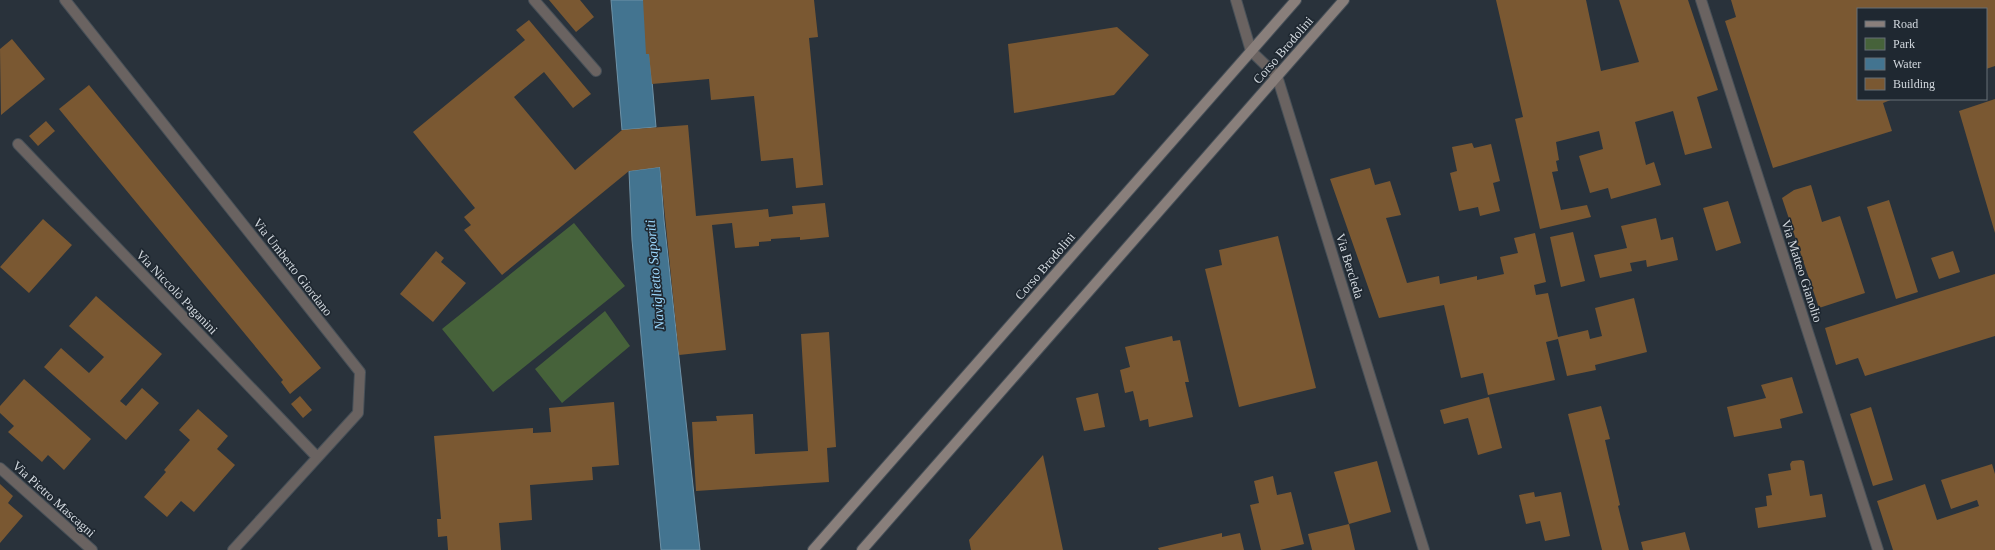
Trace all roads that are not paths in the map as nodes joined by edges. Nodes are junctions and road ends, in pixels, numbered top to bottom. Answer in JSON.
{"nodes":[{"id":1,"x":65,"y":0,"type":"edge"},
{"id":2,"x":534,"y":0,"type":"edge"},
{"id":3,"x":1236,"y":0,"type":"edge"},
{"id":4,"x":1296,"y":0,"type":"edge"},
{"id":5,"x":1344,"y":0,"type":"edge"},
{"id":6,"x":1701,"y":0,"type":"edge"},
{"id":7,"x":1251,"y":51,"type":"junction"},
{"id":8,"x":596,"y":72,"type":"dead end"},
{"id":9,"x":1277,"y":76,"type":"junction"},
{"id":10,"x":18,"y":144,"type":"dead end"},
{"id":11,"x":317,"y":457,"type":"junction"},
{"id":12,"x":0,"y":468,"type":"edge"},
{"id":13,"x":92,"y":550,"type":"edge"},
{"id":14,"x":234,"y":550,"type":"edge"},
{"id":15,"x":813,"y":550,"type":"edge"},
{"id":16,"x":862,"y":550,"type":"edge"},
{"id":17,"x":1424,"y":550,"type":"edge"},
{"id":18,"x":1878,"y":550,"type":"edge"}],
"edges":[{"from":1,"to":11,"type":"street","name":"Via Umberto Giordano"},
{"from":2,"to":8,"type":"street"},
{"from":3,"to":7,"type":"street","name":"Via Bercleda"},
{"from":4,"to":7,"type":"main road","name":"Corso Brodolini"},
{"from":5,"to":9,"type":"main road","name":"Corso Brodolini"},
{"from":6,"to":18,"type":"street","name":"Via Matteo Gianolio"},
{"from":7,"to":9,"type":"street","name":"Via Bercleda"},
{"from":7,"to":15,"type":"main road","name":"Corso Brodolini"},
{"from":9,"to":16,"type":"main road","name":"Corso Brodolini"},
{"from":9,"to":17,"type":"street","name":"Via Bercleda"},
{"from":10,"to":11,"type":"street","name":"Via Niccolò Paganini"},
{"from":11,"to":14,"type":"street","name":"Via Umberto Giordano"},
{"from":12,"to":13,"type":"street","name":"Via Pietro Mascagni"}]}
